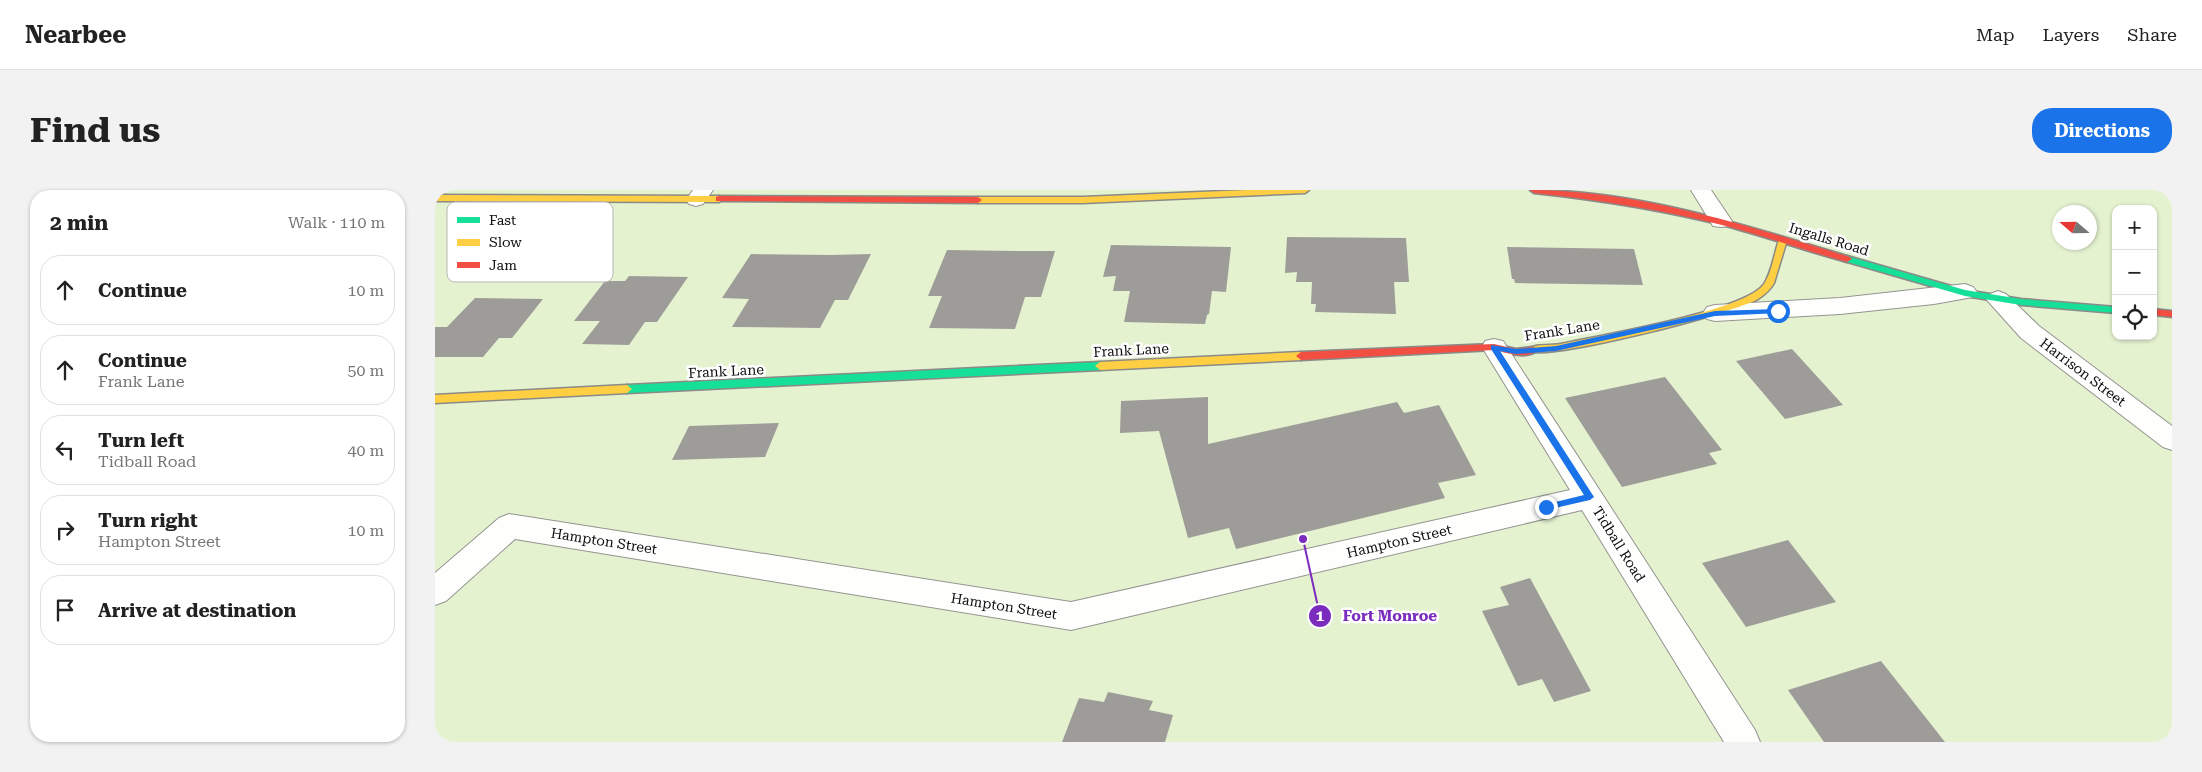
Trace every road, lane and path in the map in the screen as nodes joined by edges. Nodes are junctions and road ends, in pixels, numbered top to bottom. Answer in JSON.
{"nodes":[{"id":1,"x":1305,"y":190,"type":"edge"},
{"id":2,"x":1534,"y":190,"type":"edge"},
{"id":3,"x":1701,"y":190,"type":"edge"},
{"id":4,"x":699,"y":195,"type":"edge"},
{"id":5,"x":1084,"y":195,"type":"edge"},
{"id":6,"x":435,"y":198,"type":"edge"},
{"id":7,"x":1721,"y":221,"type":"junction"},
{"id":8,"x":1783,"y":240,"type":"junction"},
{"id":9,"x":1965,"y":292,"type":"junction"},
{"id":10,"x":1998,"y":299,"type":"junction"},
{"id":11,"x":2112,"y":310,"type":"edge"},
{"id":12,"x":2157,"y":312,"type":"edge"},
{"id":13,"x":1715,"y":314,"type":"junction"},
{"id":14,"x":2172,"y":314,"type":"edge"},
{"id":15,"x":1494,"y":347,"type":"junction"},
{"id":16,"x":435,"y":399,"type":"edge"},
{"id":17,"x":2172,"y":440,"type":"edge"},
{"id":18,"x":1590,"y":497,"type":"junction"},
{"id":19,"x":435,"y":592,"type":"edge"},
{"id":20,"x":1743,"y":742,"type":"edge"}],
"edges":[{"from":1,"to":5,"type":"street"},
{"from":2,"to":7,"type":"street","name":"Ingalls Road"},
{"from":3,"to":7,"type":"street"},
{"from":4,"to":5,"type":"street"},
{"from":4,"to":6,"type":"street"},
{"from":7,"to":8,"type":"street","name":"Ingalls Road"},
{"from":8,"to":9,"type":"street","name":"Ingalls Road"},
{"from":8,"to":13,"type":"street","name":"Frank Lane"},
{"from":9,"to":10,"type":"street","name":"Ingalls Road"},
{"from":9,"to":13,"type":"street"},
{"from":10,"to":11,"type":"street","name":"Ingalls Road"},
{"from":10,"to":17,"type":"street","name":"Harrison Street"},
{"from":12,"to":14,"type":"street"},
{"from":13,"to":15,"type":"street","name":"Frank Lane"},
{"from":15,"to":16,"type":"street","name":"Frank Lane"},
{"from":15,"to":18,"type":"street","name":"Tidball Road"},
{"from":18,"to":19,"type":"street","name":"Hampton Street"},
{"from":18,"to":20,"type":"street","name":"Tidball Road"}]}
